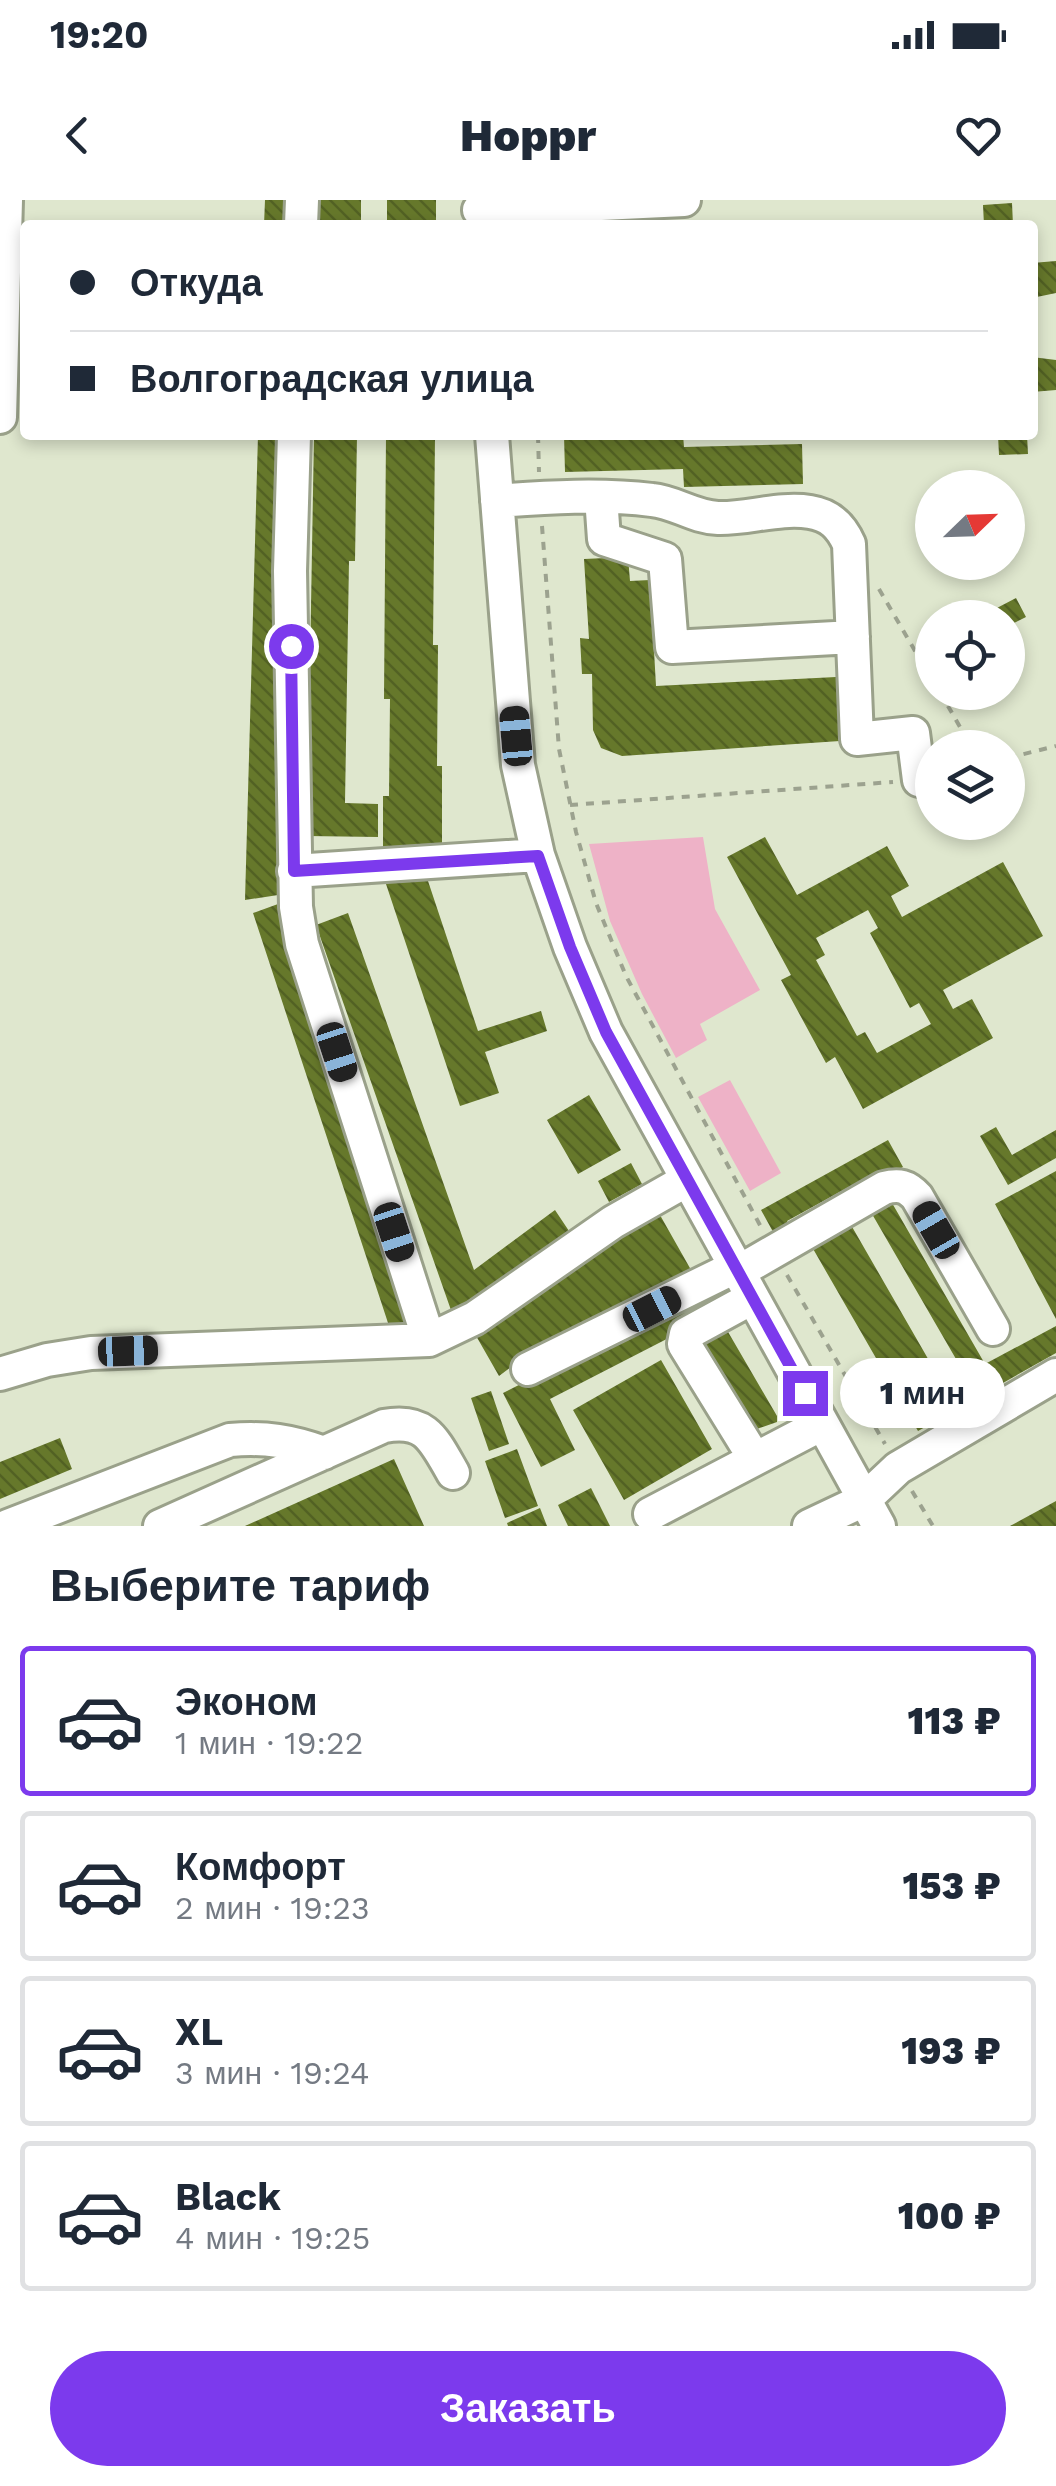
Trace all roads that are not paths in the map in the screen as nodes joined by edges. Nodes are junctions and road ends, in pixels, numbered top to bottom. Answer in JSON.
{"nodes":[{"id":1,"x":6,"y":200,"type":"edge"},
{"id":2,"x":684,"y":200,"type":"edge"},
{"id":3,"x":479,"y":212,"type":"edge"},
{"id":4,"x":0,"y":417,"type":"edge"},
{"id":5,"x":294,"y":440,"type":"edge"},
{"id":6,"x":492,"y":440,"type":"edge"},
{"id":7,"x":601,"y":497,"type":"junction"},
{"id":8,"x":498,"y":501,"type":"junction"},
{"id":9,"x":853,"y":637,"type":"junction"},
{"id":10,"x":915,"y":741,"type":"edge"},
{"id":11,"x":538,"y":856,"type":"junction"},
{"id":12,"x":294,"y":871,"type":"junction"},
{"id":13,"x":687,"y":1180,"type":"junction"},
{"id":14,"x":742,"y":1279,"type":"junction"},
{"id":15,"x":993,"y":1329,"type":"dead end"},
{"id":16,"x":429,"y":1340,"type":"junction"},
{"id":17,"x":528,"y":1369,"type":"dead end"},
{"id":18,"x":0,"y":1374,"type":"edge"},
{"id":19,"x":1056,"y":1375,"type":"edge"},
{"id":20,"x":822,"y":1424,"type":"junction"},
{"id":21,"x":324,"y":1452,"type":"junction"},
{"id":22,"x":755,"y":1460,"type":"junction"},
{"id":23,"x":454,"y":1473,"type":"dead end"},
{"id":24,"x":872,"y":1513,"type":"edge"},
{"id":25,"x":650,"y":1514,"type":"dead end"},
{"id":26,"x":8,"y":1526,"type":"edge"},
{"id":27,"x":160,"y":1526,"type":"edge"},
{"id":28,"x":809,"y":1526,"type":"edge"}],
"edges":[{"from":1,"to":4,"type":"street"},
{"from":2,"to":3,"type":"street"},
{"from":5,"to":12,"type":"street"},
{"from":6,"to":8,"type":"street"},
{"from":7,"to":8,"type":"street"},
{"from":7,"to":9,"type":"street"},
{"from":7,"to":9,"type":"street"},
{"from":8,"to":11,"type":"street"},
{"from":9,"to":10,"type":"street"},
{"from":11,"to":12,"type":"street"},
{"from":11,"to":13,"type":"street"},
{"from":12,"to":16,"type":"street"},
{"from":13,"to":14,"type":"street"},
{"from":13,"to":16,"type":"street"},
{"from":14,"to":15,"type":"street"},
{"from":14,"to":17,"type":"street"},
{"from":14,"to":20,"type":"street"},
{"from":14,"to":22,"type":"street"},
{"from":16,"to":18,"type":"street"},
{"from":19,"to":24,"type":"street"},
{"from":20,"to":22,"type":"street"},
{"from":20,"to":24,"type":"street"},
{"from":21,"to":23,"type":"street"},
{"from":21,"to":26,"type":"street"},
{"from":21,"to":27,"type":"street"},
{"from":22,"to":25,"type":"street"},
{"from":24,"to":28,"type":"street"}]}
